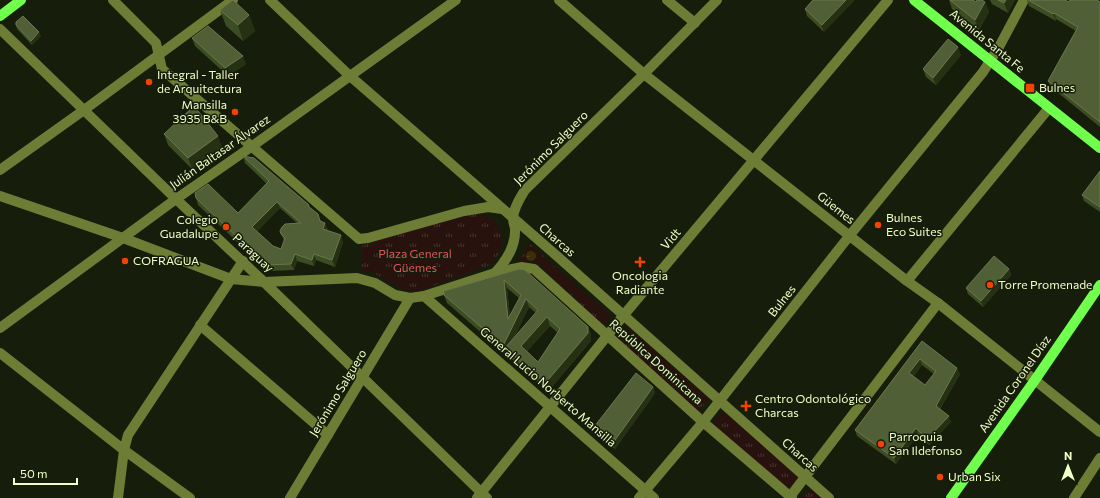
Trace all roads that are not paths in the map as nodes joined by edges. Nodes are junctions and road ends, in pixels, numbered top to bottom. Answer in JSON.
{"nodes":[{"id":1,"x":21,"y":0,"type":"edge"},
{"id":2,"x":113,"y":0,"type":"edge"},
{"id":3,"x":233,"y":0,"type":"edge"},
{"id":4,"x":270,"y":0,"type":"edge"},
{"id":5,"x":456,"y":0,"type":"edge"},
{"id":6,"x":559,"y":0,"type":"edge"},
{"id":7,"x":667,"y":0,"type":"edge"},
{"id":8,"x":718,"y":0,"type":"edge"},
{"id":9,"x":888,"y":0,"type":"edge"},
{"id":10,"x":1024,"y":0,"type":"edge"},
{"id":11,"x":916,"y":1,"type":"edge"},
{"id":12,"x":0,"y":16,"type":"edge"},
{"id":13,"x":695,"y":23,"type":"junction"},
{"id":14,"x":0,"y":29,"type":"edge"},
{"id":15,"x":159,"y":55,"type":"junction"},
{"id":16,"x":991,"y":60,"type":"junction"},
{"id":17,"x":644,"y":74,"type":"junction"},
{"id":18,"x":350,"y":76,"type":"junction"},
{"id":19,"x":1049,"y":108,"type":"junction"},
{"id":20,"x":84,"y":110,"type":"junction"},
{"id":21,"x":252,"y":147,"type":"junction"},
{"id":22,"x":1100,"y":148,"type":"edge"},
{"id":23,"x":754,"y":161,"type":"junction"},
{"id":24,"x":0,"y":170,"type":"edge"},
{"id":25,"x":0,"y":196,"type":"edge"},
{"id":26,"x":176,"y":199,"type":"junction"},
{"id":27,"x":502,"y":209,"type":"junction"},
{"id":28,"x":513,"y":218,"type":"junction"},
{"id":29,"x":850,"y":235,"type":"junction"},
{"id":30,"x":123,"y":238,"type":"junction"},
{"id":31,"x":243,"y":261,"type":"junction"},
{"id":32,"x":495,"y":273,"type":"junction"},
{"id":33,"x":231,"y":279,"type":"junction"},
{"id":34,"x":908,"y":280,"type":"junction"},
{"id":35,"x":264,"y":282,"type":"junction"},
{"id":36,"x":1100,"y":285,"type":"edge"},
{"id":37,"x":424,"y":296,"type":"junction"},
{"id":38,"x":410,"y":298,"type":"junction"},
{"id":39,"x":938,"y":303,"type":"junction"},
{"id":40,"x":623,"y":316,"type":"junction"},
{"id":41,"x":200,"y":325,"type":"junction"},
{"id":42,"x":0,"y":328,"type":"edge"},
{"id":43,"x":607,"y":336,"type":"junction"},
{"id":44,"x":0,"y":353,"type":"edge"},
{"id":45,"x":363,"y":378,"type":"junction"},
{"id":46,"x":1035,"y":380,"type":"junction"},
{"id":47,"x":719,"y":402,"type":"junction"},
{"id":48,"x":551,"y":406,"type":"junction"},
{"id":49,"x":703,"y":422,"type":"junction"},
{"id":50,"x":1100,"y":432,"type":"edge"},
{"id":51,"x":328,"y":435,"type":"junction"},
{"id":52,"x":124,"y":450,"type":"junction"},
{"id":53,"x":1100,"y":458,"type":"edge"},
{"id":54,"x":805,"y":477,"type":"junction"},
{"id":55,"x":642,"y":494,"type":"edge"},
{"id":56,"x":482,"y":496,"type":"edge"},
{"id":57,"x":118,"y":498,"type":"edge"},
{"id":58,"x":190,"y":498,"type":"edge"},
{"id":59,"x":290,"y":498,"type":"edge"},
{"id":60,"x":654,"y":498,"type":"edge"},
{"id":61,"x":791,"y":498,"type":"edge"},
{"id":62,"x":829,"y":498,"type":"edge"},
{"id":63,"x":951,"y":498,"type":"edge"},
{"id":64,"x":1074,"y":498,"type":"edge"}],
"edges":[{"from":1,"to":12,"type":"main road"},
{"from":2,"to":15,"type":"street"},
{"from":3,"to":15,"type":"street"},
{"from":4,"to":18,"type":"street","name":"Charcas"},
{"from":5,"to":18,"type":"street","name":"Julián Baltasar Álvarez"},
{"from":6,"to":17,"type":"street","name":"Güemes"},
{"from":7,"to":13,"type":"street"},
{"from":8,"to":13,"type":"street","name":"Jerónimo Salguero"},
{"from":9,"to":23,"type":"street","name":"Vidt"},
{"from":10,"to":16,"type":"street","name":"Bulnes"},
{"from":11,"to":16,"type":"main road","name":"Avenida Santa Fe"},
{"from":13,"to":17,"type":"street","name":"Jerónimo Salguero"},
{"from":14,"to":20,"type":"street","name":"Paraguay"},
{"from":15,"to":20,"type":"street"},
{"from":15,"to":21,"type":"street"},
{"from":16,"to":19,"type":"main road","name":"Avenida Santa Fe"},
{"from":16,"to":29,"type":"street","name":"Bulnes"},
{"from":17,"to":23,"type":"street","name":"Güemes"},
{"from":17,"to":28,"type":"street","name":"Jerónimo Salguero"},
{"from":18,"to":21,"type":"street","name":"Julián Baltasar Álvarez"},
{"from":18,"to":27,"type":"street","name":"Charcas"},
{"from":19,"to":22,"type":"main road","name":"Avenida Santa Fe"},
{"from":19,"to":34,"type":"street"},
{"from":20,"to":24,"type":"street"},
{"from":20,"to":26,"type":"street","name":"Paraguay"},
{"from":21,"to":26,"type":"street","name":"Julián Baltasar Álvarez"},
{"from":21,"to":27,"type":"street"},
{"from":23,"to":29,"type":"street","name":"Güemes"},
{"from":23,"to":40,"type":"street","name":"Vidt"},
{"from":25,"to":30,"type":"street"},
{"from":26,"to":30,"type":"street","name":"Julián Baltasar Álvarez"},
{"from":26,"to":31,"type":"street","name":"Paraguay"},
{"from":27,"to":28,"type":"street","name":"Charcas"},
{"from":28,"to":32,"type":"street","name":"Jerónimo Salguero"},
{"from":28,"to":40,"type":"street","name":"Charcas"},
{"from":29,"to":34,"type":"street","name":"Güemes"},
{"from":29,"to":47,"type":"street","name":"Bulnes"},
{"from":30,"to":33,"type":"street"},
{"from":30,"to":42,"type":"street","name":"Julián Baltasar Álvarez"},
{"from":31,"to":33,"type":"street"},
{"from":31,"to":35,"type":"street","name":"Paraguay"},
{"from":32,"to":37,"type":"street"},
{"from":32,"to":43,"type":"street","name":"República Dominicana"},
{"from":33,"to":35,"type":"street"},
{"from":33,"to":41,"type":"street"},
{"from":34,"to":39,"type":"street","name":"Güemes"},
{"from":35,"to":38,"type":"street"},
{"from":35,"to":45,"type":"street","name":"Paraguay"},
{"from":36,"to":46,"type":"main road","name":"Avenida Coronel Díaz"},
{"from":37,"to":38,"type":"street"},
{"from":37,"to":48,"type":"street","name":"General Lucio Norberto Mansilla"},
{"from":38,"to":45,"type":"street","name":"Jerónimo Salguero"},
{"from":39,"to":46,"type":"street","name":"Güemes"},
{"from":39,"to":54,"type":"street"},
{"from":40,"to":43,"type":"street","name":"Vidt"},
{"from":40,"to":47,"type":"street","name":"Charcas"},
{"from":41,"to":51,"type":"street"},
{"from":41,"to":52,"type":"street"},
{"from":43,"to":48,"type":"street","name":"Vidt"},
{"from":43,"to":49,"type":"street","name":"República Dominicana"},
{"from":44,"to":52,"type":"street"},
{"from":45,"to":51,"type":"street","name":"Jerónimo Salguero"},
{"from":45,"to":56,"type":"street","name":"Paraguay"},
{"from":46,"to":50,"type":"street","name":"Güemes"},
{"from":46,"to":63,"type":"main road","name":"Avenida Coronel Díaz"},
{"from":47,"to":49,"type":"street","name":"Bulnes"},
{"from":47,"to":54,"type":"street","name":"Charcas"},
{"from":48,"to":55,"type":"street","name":"General Lucio Norberto Mansilla"},
{"from":48,"to":56,"type":"street","name":"Vidt"},
{"from":49,"to":55,"type":"street","name":"Bulnes"},
{"from":49,"to":61,"type":"street","name":"República Dominicana"},
{"from":51,"to":59,"type":"street","name":"Jerónimo Salguero"},
{"from":52,"to":57,"type":"street"},
{"from":52,"to":58,"type":"street"},
{"from":53,"to":64,"type":"street"},
{"from":54,"to":61,"type":"street"},
{"from":54,"to":62,"type":"street","name":"Charcas"},
{"from":55,"to":60,"type":"street","name":"General Lucio Norberto Mansilla"}]}
